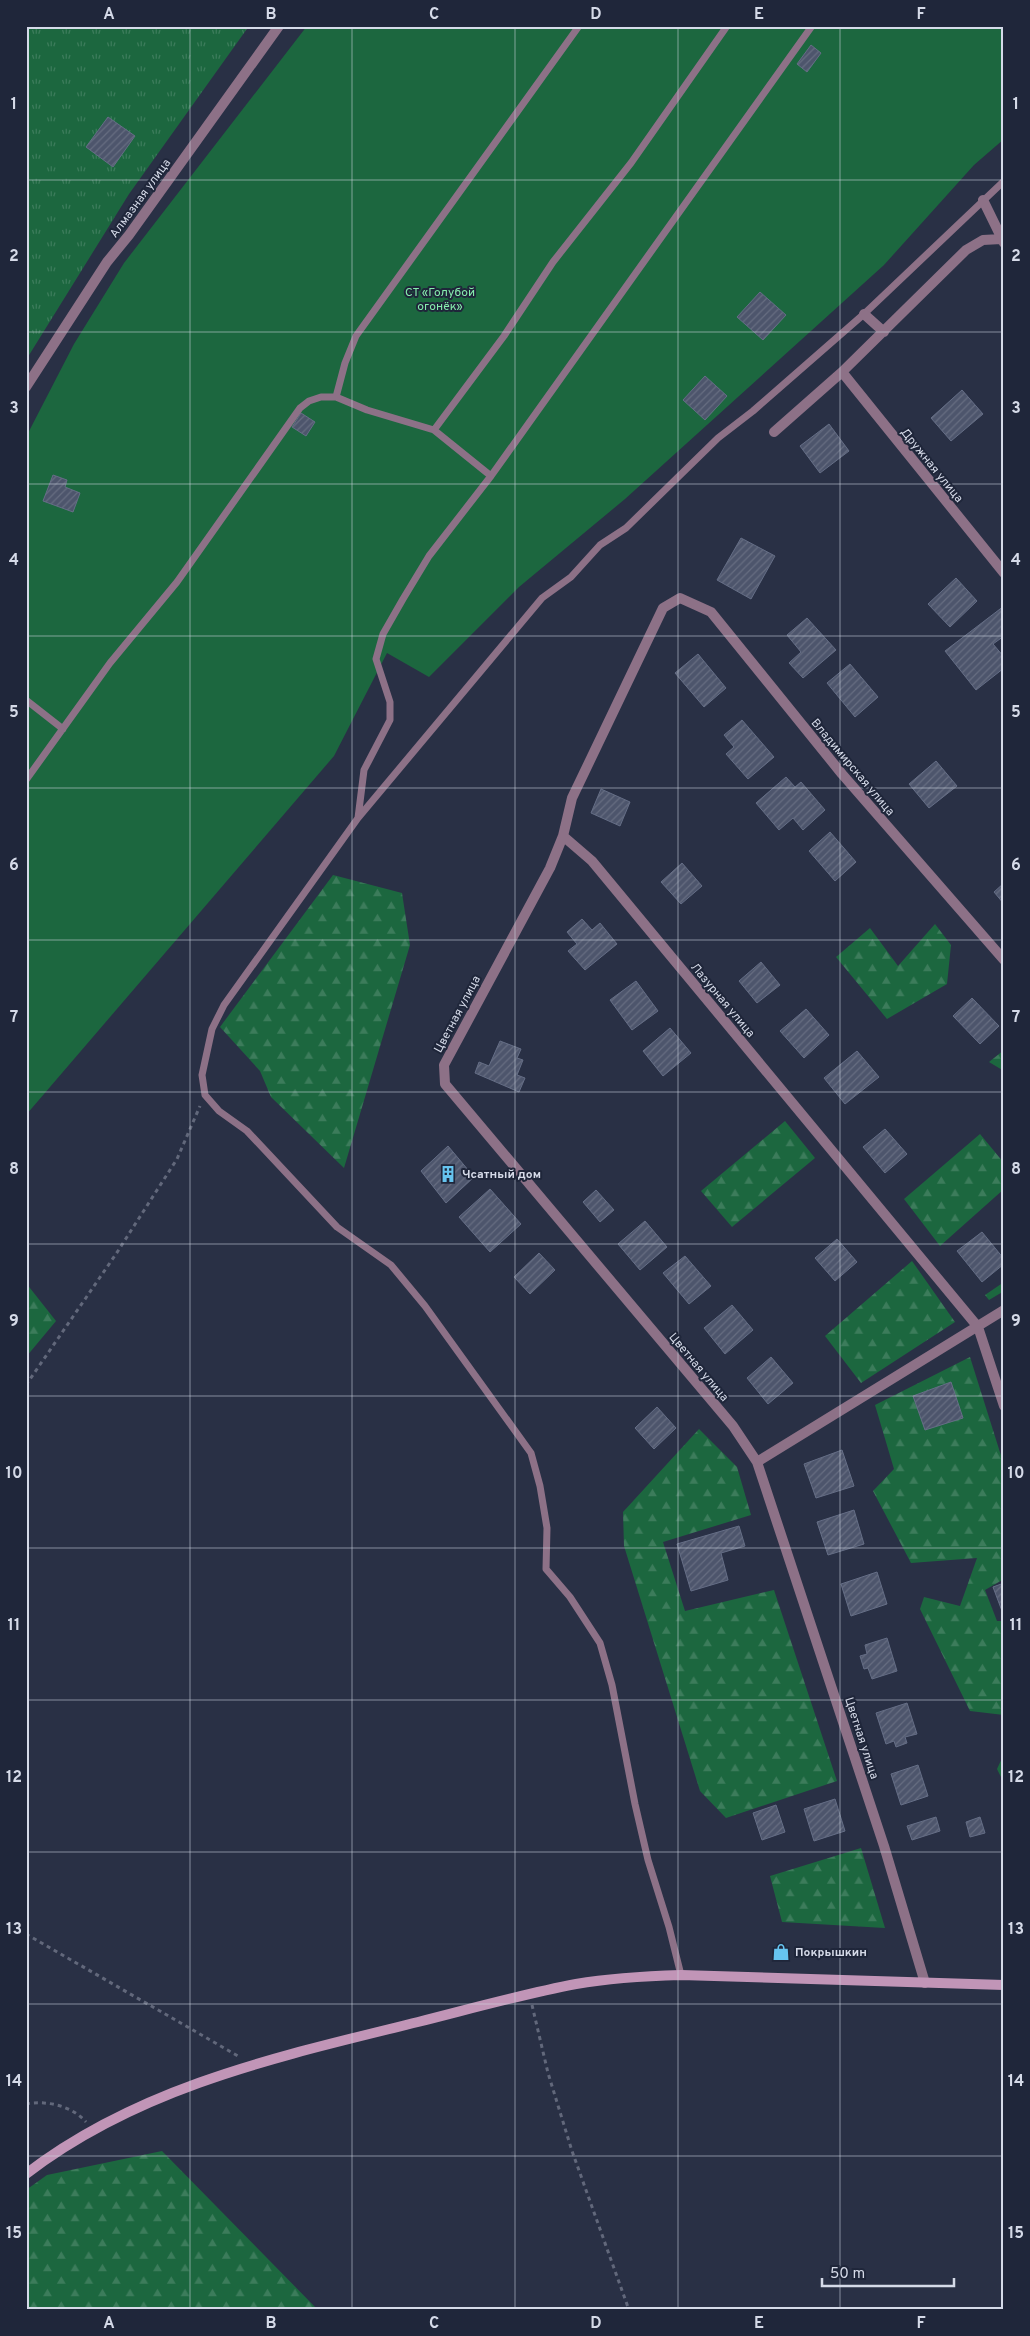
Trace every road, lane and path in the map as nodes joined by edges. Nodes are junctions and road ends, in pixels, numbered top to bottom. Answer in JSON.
{"nodes":[{"id":1,"x":279,"y":26,"type":"edge"},
{"id":2,"x":579,"y":26,"type":"edge"},
{"id":3,"x":727,"y":26,"type":"edge"},
{"id":4,"x":812,"y":26,"type":"edge"},
{"id":5,"x":1004,"y":181,"type":"edge"},
{"id":6,"x":983,"y":200,"type":"junction"},
{"id":7,"x":1002,"y":241,"type":"edge"},
{"id":8,"x":864,"y":314,"type":"junction"},
{"id":9,"x":884,"y":332,"type":"junction"},
{"id":10,"x":842,"y":372,"type":"junction"},
{"id":11,"x":26,"y":387,"type":"edge"},
{"id":12,"x":336,"y":397,"type":"junction"},
{"id":13,"x":434,"y":430,"type":"junction"},
{"id":14,"x":774,"y":432,"type":"dead end"},
{"id":15,"x":491,"y":476,"type":"junction"},
{"id":16,"x":1004,"y":573,"type":"edge"},
{"id":17,"x":26,"y":700,"type":"edge"},
{"id":18,"x":63,"y":729,"type":"junction"},
{"id":19,"x":26,"y":780,"type":"edge"},
{"id":20,"x":358,"y":818,"type":"junction"},
{"id":21,"x":564,"y":836,"type":"junction"},
{"id":22,"x":1004,"y":960,"type":"edge"},
{"id":23,"x":205,"y":1095,"type":"junction"},
{"id":24,"x":1004,"y":1310,"type":"edge"},
{"id":25,"x":978,"y":1327,"type":"junction"},
{"id":26,"x":26,"y":1385,"type":"edge"},
{"id":27,"x":1004,"y":1406,"type":"edge"},
{"id":28,"x":757,"y":1462,"type":"junction"},
{"id":29,"x":26,"y":1934,"type":"edge"},
{"id":30,"x":681,"y":1975,"type":"junction"},
{"id":31,"x":925,"y":1983,"type":"junction"},
{"id":32,"x":1004,"y":1985,"type":"edge"},
{"id":33,"x":529,"y":1995,"type":"junction"},
{"id":34,"x":253,"y":2065,"type":"junction"},
{"id":35,"x":26,"y":2104,"type":"edge"},
{"id":36,"x":93,"y":2130,"type":"junction"},
{"id":37,"x":26,"y":2174,"type":"edge"},
{"id":38,"x":629,"y":2310,"type":"edge"}],
"edges":[{"from":1,"to":11,"type":"street","name":"Алмазная улица"},
{"from":2,"to":12,"type":"lane"},
{"from":3,"to":13,"type":"lane"},
{"from":4,"to":15,"type":"lane"},
{"from":5,"to":6,"type":"lane"},
{"from":6,"to":7,"type":"street"},
{"from":6,"to":8,"type":"lane"},
{"from":7,"to":9,"type":"street"},
{"from":8,"to":9,"type":"street"},
{"from":8,"to":20,"type":"lane"},
{"from":9,"to":10,"type":"street"},
{"from":10,"to":14,"type":"street"},
{"from":10,"to":16,"type":"street","name":"Дружная улица"},
{"from":12,"to":13,"type":"lane"},
{"from":12,"to":18,"type":"lane"},
{"from":13,"to":15,"type":"lane"},
{"from":15,"to":20,"type":"lane"},
{"from":17,"to":18,"type":"lane"},
{"from":18,"to":19,"type":"lane"},
{"from":20,"to":23,"type":"lane"},
{"from":21,"to":22,"type":"street","name":"Владимирская улица"},
{"from":21,"to":25,"type":"street","name":"Лазурная улица"},
{"from":21,"to":28,"type":"street","name":"Цветная улица"},
{"from":23,"to":26,"type":"path"},
{"from":23,"to":30,"type":"lane"},
{"from":24,"to":25,"type":"street"},
{"from":25,"to":27,"type":"street","name":"Лазурная улица"},
{"from":25,"to":28,"type":"street"},
{"from":28,"to":31,"type":"street","name":"Цветная улица"},
{"from":29,"to":34,"type":"path"},
{"from":30,"to":31,"type":"street"},
{"from":30,"to":33,"type":"street"},
{"from":31,"to":32,"type":"street"},
{"from":33,"to":34,"type":"street"},
{"from":33,"to":38,"type":"path"},
{"from":34,"to":36,"type":"street"},
{"from":35,"to":36,"type":"path"},
{"from":36,"to":37,"type":"street"}]}
